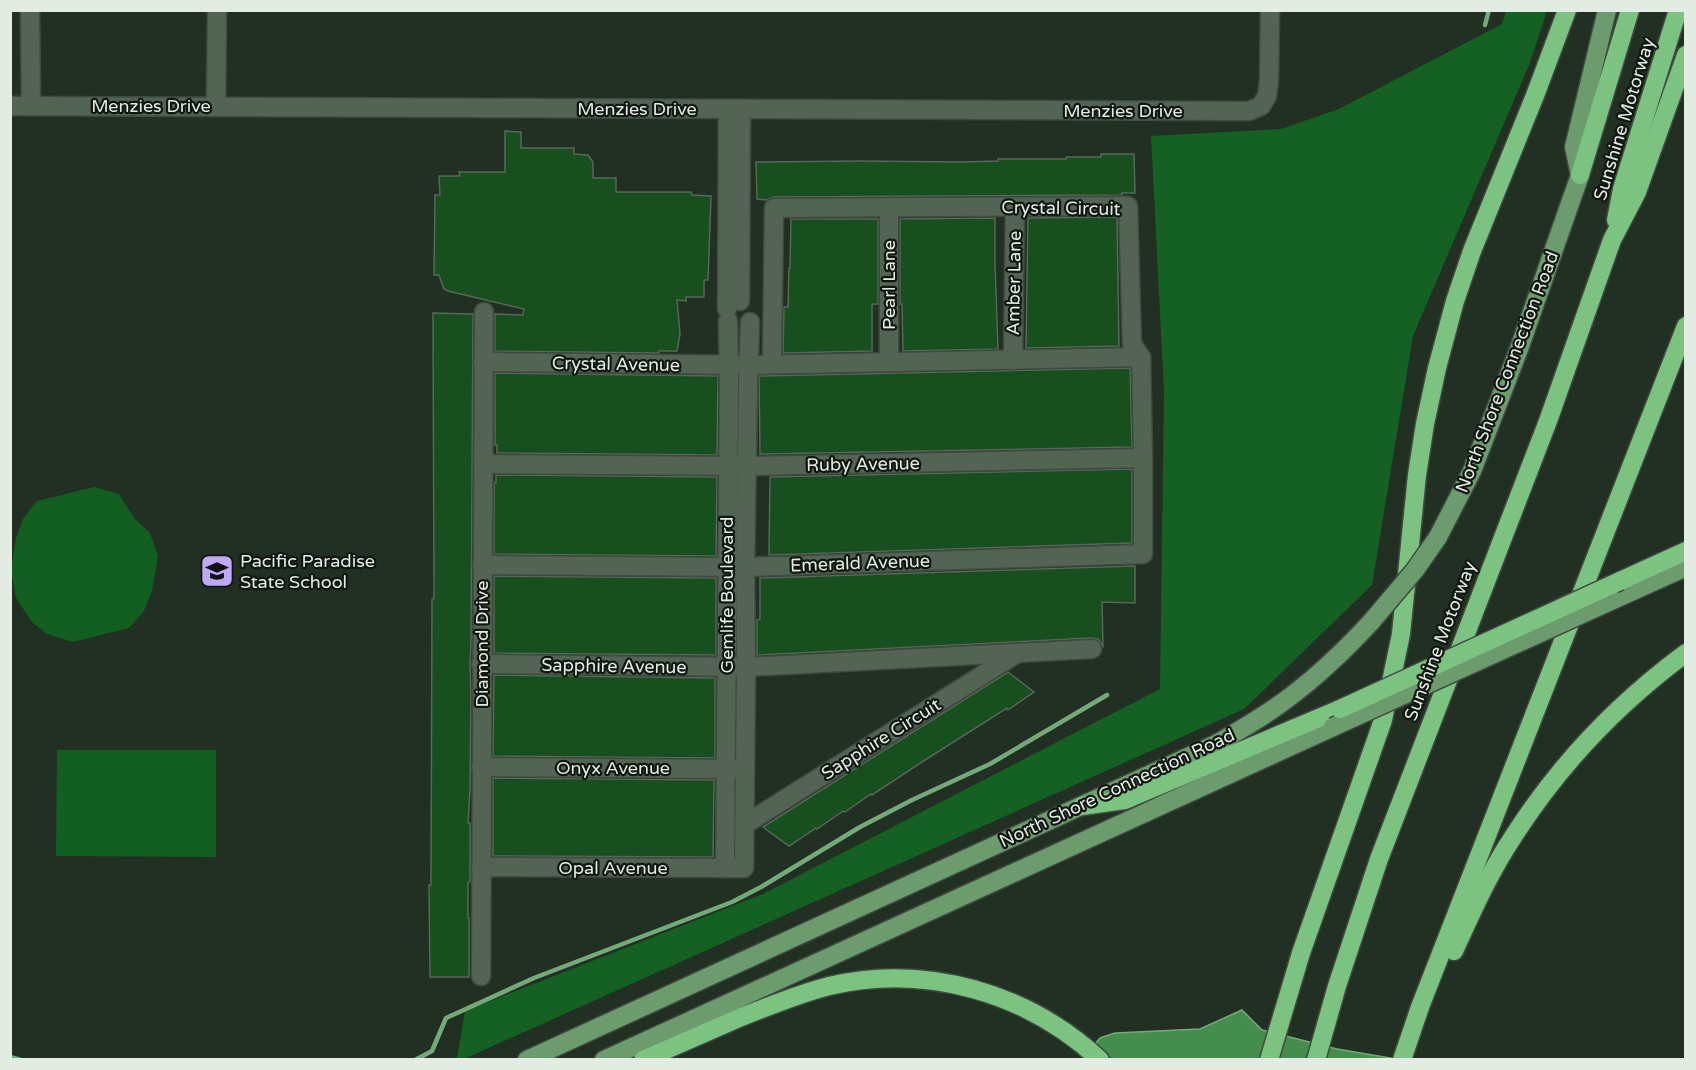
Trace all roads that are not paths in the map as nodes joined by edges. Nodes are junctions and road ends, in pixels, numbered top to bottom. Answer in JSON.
{"nodes":[{"id":1,"x":30,"y":10,"type":"edge"},
{"id":2,"x":217,"y":10,"type":"edge"},
{"id":3,"x":1270,"y":10,"type":"edge"},
{"id":4,"x":1567,"y":10,"type":"edge"},
{"id":5,"x":1607,"y":10,"type":"edge"},
{"id":6,"x":1630,"y":10,"type":"edge"},
{"id":7,"x":1678,"y":10,"type":"edge"},
{"id":8,"x":1686,"y":55,"type":"edge"},
{"id":9,"x":10,"y":106,"type":"edge"},
{"id":10,"x":31,"y":106,"type":"junction"},
{"id":11,"x":216,"y":106,"type":"junction"},
{"id":12,"x":735,"y":109,"type":"junction"},
{"id":13,"x":1580,"y":175,"type":"junction"},
{"id":14,"x":889,"y":207,"type":"junction"},
{"id":15,"x":1015,"y":207,"type":"junction"},
{"id":16,"x":1612,"y":240,"type":"junction"},
{"id":17,"x":731,"y":310,"type":"junction"},
{"id":18,"x":484,"y":312,"type":"dead end"},
{"id":19,"x":1686,"y":326,"type":"edge"},
{"id":20,"x":1141,"y":357,"type":"junction"},
{"id":21,"x":1013,"y":360,"type":"junction"},
{"id":22,"x":483,"y":362,"type":"junction"},
{"id":23,"x":889,"y":362,"type":"junction"},
{"id":24,"x":772,"y":364,"type":"junction"},
{"id":25,"x":728,"y":365,"type":"junction"},
{"id":26,"x":749,"y":365,"type":"junction"},
{"id":27,"x":1143,"y":458,"type":"junction"},
{"id":28,"x":483,"y":464,"type":"junction"},
{"id":29,"x":728,"y":466,"type":"junction"},
{"id":30,"x":747,"y":466,"type":"junction"},
{"id":31,"x":1686,"y":551,"type":"edge"},
{"id":32,"x":482,"y":566,"type":"junction"},
{"id":33,"x":736,"y":567,"type":"junction"},
{"id":34,"x":1686,"y":567,"type":"edge"},
{"id":35,"x":1092,"y":650,"type":"dead end"},
{"id":36,"x":1017,"y":653,"type":"junction"},
{"id":37,"x":1686,"y":653,"type":"edge"},
{"id":38,"x":482,"y":664,"type":"junction"},
{"id":39,"x":727,"y":667,"type":"junction"},
{"id":40,"x":746,"y":667,"type":"junction"},
{"id":41,"x":481,"y":767,"type":"junction"},
{"id":42,"x":726,"y":769,"type":"junction"},
{"id":43,"x":744,"y":770,"type":"junction"},
{"id":44,"x":1082,"y":806,"type":"junction"},
{"id":45,"x":744,"y":825,"type":"junction"},
{"id":46,"x":481,"y":867,"type":"junction"},
{"id":47,"x":725,"y":868,"type":"junction"},
{"id":48,"x":744,"y":868,"type":"joint"},
{"id":49,"x":481,"y":976,"type":"dead end"},
{"id":50,"x":527,"y":1059,"type":"edge"},
{"id":51,"x":604,"y":1059,"type":"edge"},
{"id":52,"x":643,"y":1059,"type":"edge"},
{"id":53,"x":1100,"y":1059,"type":"edge"},
{"id":54,"x":1269,"y":1059,"type":"edge"},
{"id":55,"x":1316,"y":1059,"type":"edge"},
{"id":56,"x":1402,"y":1059,"type":"edge"},
{"id":57,"x":1410,"y":1059,"type":"edge"}],
"edges":[{"from":1,"to":10,"type":"street"},
{"from":2,"to":11,"type":"street"},
{"from":3,"to":12,"type":"street","name":"Menzies Drive"},
{"from":4,"to":54,"type":"highway"},
{"from":5,"to":13,"type":"main road"},
{"from":6,"to":13,"type":"highway"},
{"from":7,"to":16,"type":"highway","name":"Sunshine Motorway"},
{"from":8,"to":16,"type":"highway","name":"Sunshine Motorway"},
{"from":9,"to":10,"type":"street","name":"Menzies Drive"},
{"from":10,"to":11,"type":"street","name":"Menzies Drive"},
{"from":11,"to":12,"type":"street","name":"Menzies Drive"},
{"from":12,"to":17,"type":"street","name":"Gemlife Boulevard"},
{"from":13,"to":44,"type":"main road","name":"North Shore Connection Road","bridge":true},
{"from":14,"to":15,"type":"street","name":"Crystal Circuit"},
{"from":14,"to":23,"type":"street","name":"Pearl Lane"},
{"from":14,"to":24,"type":"street","name":"Crystal Circuit"},
{"from":15,"to":20,"type":"street","name":"Crystal Circuit"},
{"from":15,"to":21,"type":"street","name":"Amber Lane"},
{"from":16,"to":55,"type":"highway","name":"Sunshine Motorway"},
{"from":17,"to":25,"type":"street","name":"Gemlife Boulevard"},
{"from":17,"to":26,"type":"street","name":"Gemlife Boulevard"},
{"from":18,"to":22,"type":"street","name":"Diamond Drive"},
{"from":19,"to":56,"type":"highway"},
{"from":20,"to":21,"type":"street"},
{"from":20,"to":27,"type":"street"},
{"from":21,"to":23,"type":"street"},
{"from":22,"to":25,"type":"street","name":"Crystal Avenue"},
{"from":22,"to":28,"type":"street","name":"Diamond Drive"},
{"from":23,"to":24,"type":"street"},
{"from":24,"to":26,"type":"street"},
{"from":25,"to":26,"type":"street","name":"Crystal Avenue"},
{"from":25,"to":29,"type":"street","name":"Gemlife Boulevard"},
{"from":26,"to":30,"type":"street","name":"Gemlife Boulevard"},
{"from":27,"to":30,"type":"street","name":"Ruby Avenue"},
{"from":27,"to":33,"type":"street","name":"Emerald Avenue"},
{"from":28,"to":29,"type":"street","name":"Ruby Avenue"},
{"from":28,"to":32,"type":"street","name":"Diamond Drive"},
{"from":29,"to":30,"type":"street","name":"Ruby Avenue"},
{"from":29,"to":33,"type":"street","name":"Gemlife Boulevard"},
{"from":30,"to":33,"type":"street","name":"Gemlife Boulevard"},
{"from":31,"to":44,"type":"highway","bridge":true},
{"from":32,"to":33,"type":"street","name":"Emerald Avenue"},
{"from":32,"to":38,"type":"street","name":"Diamond Drive"},
{"from":33,"to":39,"type":"street","name":"Gemlife Boulevard"},
{"from":33,"to":40,"type":"street","name":"Gemlife Boulevard"},
{"from":34,"to":51,"type":"main road","name":"North Shore Connection Road","bridge":true},
{"from":35,"to":36,"type":"street","name":"Sapphire Circuit"},
{"from":36,"to":40,"type":"street","name":"Sapphire Circuit"},
{"from":36,"to":45,"type":"street","name":"Sapphire Circuit"},
{"from":37,"to":57,"type":"highway"},
{"from":38,"to":39,"type":"street","name":"Sapphire Avenue"},
{"from":38,"to":41,"type":"street","name":"Diamond Drive"},
{"from":39,"to":40,"type":"street","name":"Sapphire Avenue"},
{"from":39,"to":42,"type":"street","name":"Gemlife Boulevard"},
{"from":40,"to":43,"type":"street","name":"Gemlife Boulevard"},
{"from":41,"to":42,"type":"street","name":"Onyx Avenue"},
{"from":41,"to":46,"type":"street","name":"Diamond Drive"},
{"from":42,"to":43,"type":"street","name":"Onyx Avenue"},
{"from":42,"to":47,"type":"street","name":"Gemlife Boulevard"},
{"from":43,"to":45,"type":"street","name":"Gemlife Boulevard"},
{"from":44,"to":50,"type":"main road","name":"North Shore Connection Road"},
{"from":45,"to":48,"type":"street","name":"Gemlife Boulevard"},
{"from":46,"to":47,"type":"street","name":"Opal Avenue"},
{"from":46,"to":49,"type":"street","name":"Diamond Drive"},
{"from":47,"to":48,"type":"street","name":"Opal Avenue"},
{"from":52,"to":53,"type":"highway"}]}
